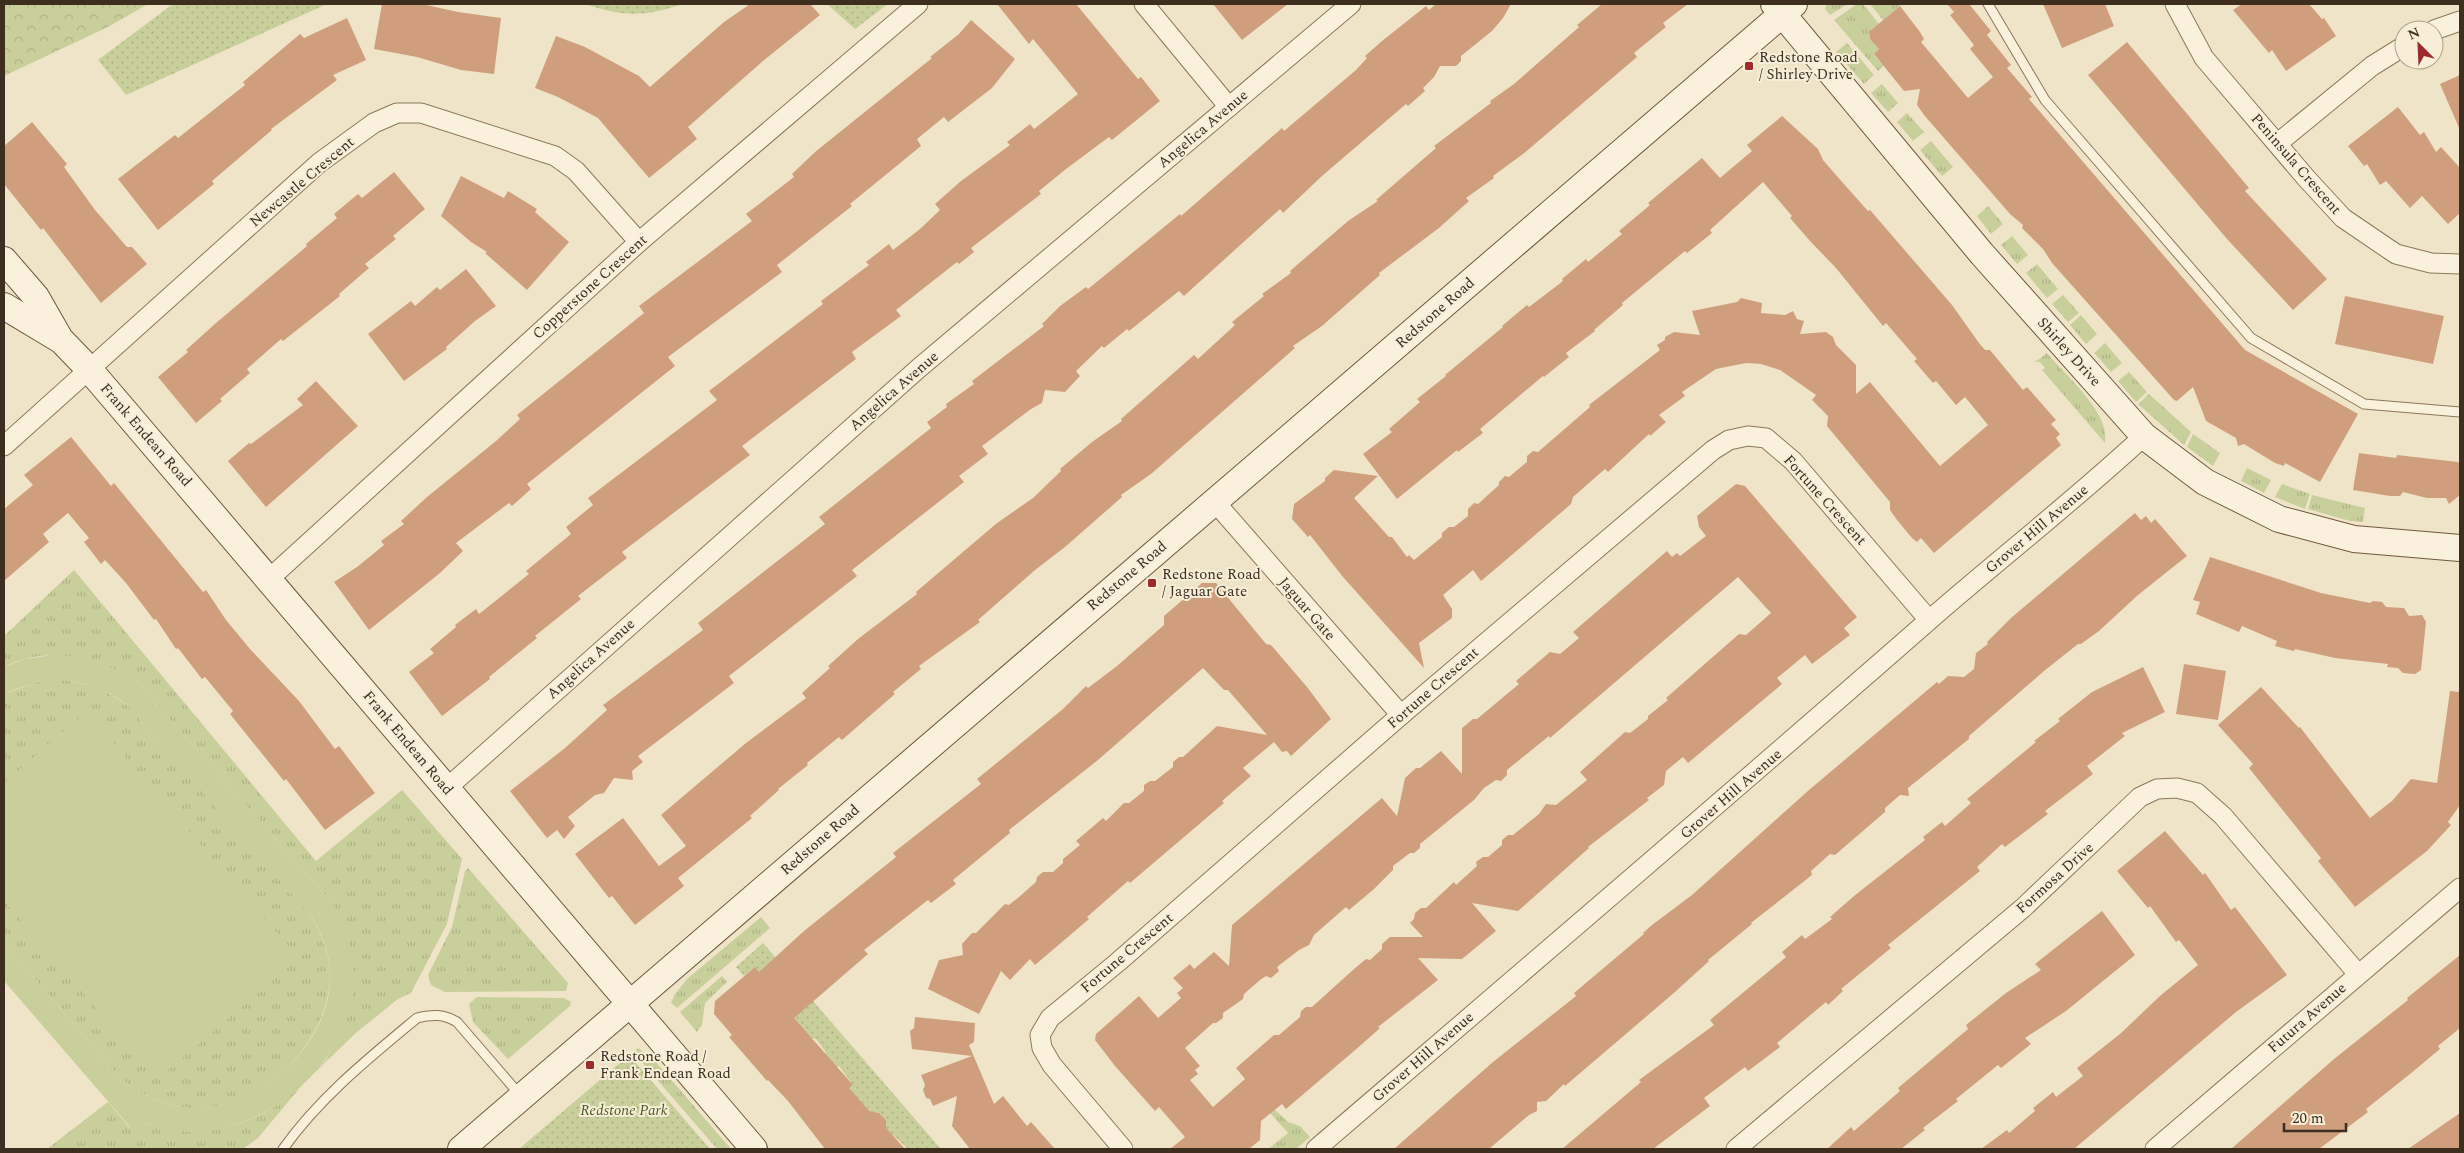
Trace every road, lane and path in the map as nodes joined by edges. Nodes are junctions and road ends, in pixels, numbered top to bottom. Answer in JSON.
{"nodes":[{"id":1,"x":918,"y":4,"type":"edge"},
{"id":2,"x":1144,"y":4,"type":"edge"},
{"id":3,"x":1350,"y":4,"type":"edge"},
{"id":4,"x":1988,"y":4,"type":"edge"},
{"id":5,"x":2175,"y":4,"type":"edge"},
{"id":6,"x":1783,"y":7,"type":"edge"},
{"id":7,"x":2460,"y":20,"type":"edge"},
{"id":8,"x":2444,"y":26,"type":"edge"},
{"id":9,"x":2394,"y":52,"type":"edge"},
{"id":10,"x":1229,"y":107,"type":"junction"},
{"id":11,"x":2278,"y":143,"type":"junction"},
{"id":12,"x":639,"y":242,"type":"junction"},
{"id":13,"x":4,"y":260,"type":"edge"},
{"id":14,"x":2460,"y":264,"type":"edge"},
{"id":15,"x":4,"y":306,"type":"edge"},
{"id":16,"x":60,"y":339,"type":"junction"},
{"id":17,"x":88,"y":368,"type":"junction"},
{"id":18,"x":2460,"y":412,"type":"edge"},
{"id":19,"x":2144,"y":436,"type":"junction"},
{"id":20,"x":4,"y":446,"type":"edge"},
{"id":21,"x":1215,"y":502,"type":"junction"},
{"id":22,"x":2460,"y":548,"type":"edge"},
{"id":23,"x":269,"y":578,"type":"junction"},
{"id":24,"x":1929,"y":620,"type":"junction"},
{"id":25,"x":1401,"y":716,"type":"junction"},
{"id":26,"x":447,"y":788,"type":"junction"},
{"id":27,"x":2460,"y":888,"type":"edge"},
{"id":28,"x":2358,"y":974,"type":"junction"},
{"id":29,"x":629,"y":1005,"type":"junction"},
{"id":30,"x":522,"y":1097,"type":"junction"},
{"id":31,"x":284,"y":1149,"type":"edge"},
{"id":32,"x":461,"y":1149,"type":"edge"},
{"id":33,"x":754,"y":1149,"type":"edge"},
{"id":34,"x":1123,"y":1149,"type":"edge"},
{"id":35,"x":1316,"y":1149,"type":"edge"},
{"id":36,"x":1736,"y":1149,"type":"edge"},
{"id":37,"x":2155,"y":1149,"type":"edge"}],
"edges":[{"from":1,"to":12,"type":"street","name":"Copperstone Crescent"},
{"from":2,"to":10,"type":"street"},
{"from":3,"to":10,"type":"street","name":"Angelica Avenue"},
{"from":4,"to":18,"type":"lane"},
{"from":5,"to":11,"type":"street","name":"Peninsula Crescent"},
{"from":6,"to":19,"type":"street","name":"Shirley Drive"},
{"from":6,"to":21,"type":"street","name":"Redstone Road"},
{"from":7,"to":8,"type":"street"},
{"from":9,"to":11,"type":"street"},
{"from":10,"to":26,"type":"street","name":"Angelica Avenue"},
{"from":11,"to":14,"type":"street","name":"Peninsula Crescent"},
{"from":12,"to":17,"type":"street","name":"Newcastle Crescent"},
{"from":12,"to":23,"type":"street","name":"Copperstone Crescent"},
{"from":13,"to":16,"type":"street","name":"Frank Endean Road"},
{"from":15,"to":16,"type":"street","name":"Frank Endean Road"},
{"from":16,"to":17,"type":"street","name":"Frank Endean Road"},
{"from":17,"to":20,"type":"street","name":"Newcastle Crescent"},
{"from":17,"to":23,"type":"street","name":"Frank Endean Road"},
{"from":19,"to":22,"type":"street","name":"Shirley Drive"},
{"from":19,"to":24,"type":"street","name":"Grover Hill Avenue"},
{"from":21,"to":25,"type":"street","name":"Jaguar Gate"},
{"from":21,"to":29,"type":"street","name":"Redstone Road"},
{"from":23,"to":26,"type":"street","name":"Frank Endean Road"},
{"from":24,"to":25,"type":"street","name":"Fortune Crescent"},
{"from":24,"to":35,"type":"street","name":"Grover Hill Avenue"},
{"from":25,"to":34,"type":"street","name":"Fortune Crescent"},
{"from":26,"to":29,"type":"street","name":"Frank Endean Road"},
{"from":27,"to":28,"type":"street","name":"Futura Avenue"},
{"from":28,"to":36,"type":"street","name":"Formosa Drive"},
{"from":28,"to":37,"type":"street","name":"Futura Avenue"},
{"from":29,"to":30,"type":"street","name":"Redstone Road"},
{"from":29,"to":33,"type":"street","name":"Frank Endean Road"},
{"from":30,"to":31,"type":"lane"},
{"from":30,"to":32,"type":"street","name":"Redstone Road"}]}
